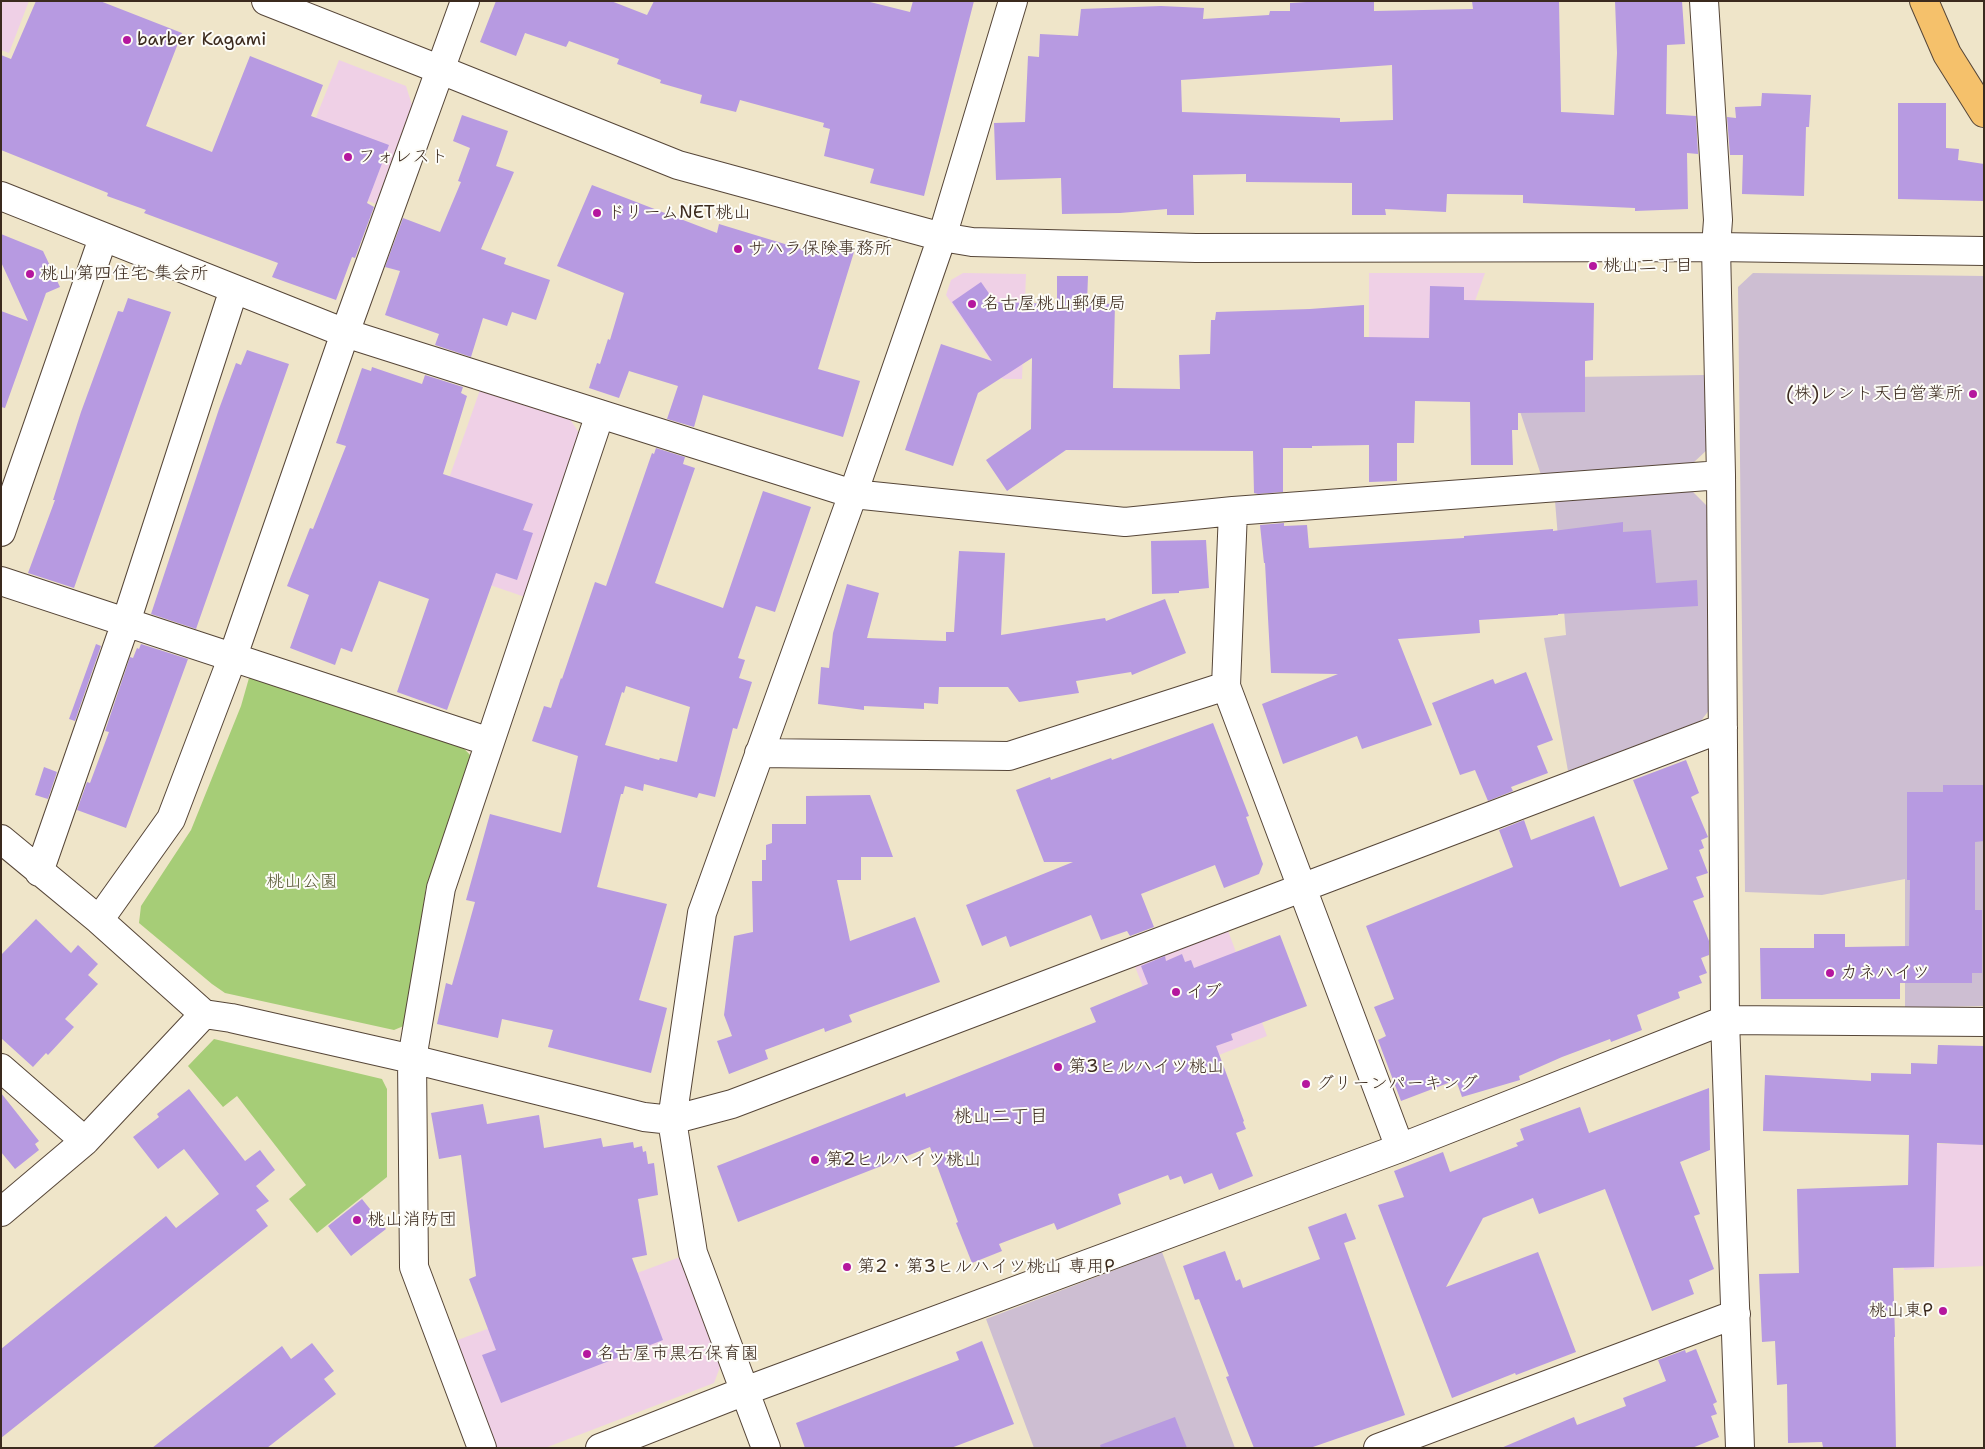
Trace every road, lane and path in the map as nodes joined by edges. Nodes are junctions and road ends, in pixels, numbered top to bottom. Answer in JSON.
{"nodes":[{"id":1,"x":266,"y":1,"type":"edge"},
{"id":2,"x":465,"y":1,"type":"edge"},
{"id":3,"x":1012,"y":1,"type":"edge"},
{"id":4,"x":1704,"y":1,"type":"edge"},
{"id":5,"x":1924,"y":1,"type":"edge"},
{"id":6,"x":441,"y":70,"type":"junction"},
{"id":7,"x":1984,"y":113,"type":"edge"},
{"id":8,"x":1,"y":196,"type":"edge"},
{"id":9,"x":942,"y":237,"type":"junction"},
{"id":10,"x":103,"y":238,"type":"junction"},
{"id":11,"x":1716,"y":247,"type":"junction"},
{"id":12,"x":1984,"y":251,"type":"edge"},
{"id":13,"x":234,"y":289,"type":"junction"},
{"id":14,"x":345,"y":333,"type":"junction"},
{"id":15,"x":600,"y":414,"type":"junction"},
{"id":16,"x":1721,"y":475,"type":"junction"},
{"id":17,"x":853,"y":494,"type":"junction"},
{"id":18,"x":1233,"y":511,"type":"junction"},
{"id":19,"x":2,"y":528,"type":"edge"},
{"id":20,"x":1,"y":581,"type":"edge"},
{"id":21,"x":126,"y":622,"type":"junction"},
{"id":22,"x":233,"y":656,"type":"junction"},
{"id":23,"x":1226,"y":686,"type":"junction"},
{"id":24,"x":1723,"y":728,"type":"junction"},
{"id":25,"x":490,"y":742,"type":"junction"},
{"id":26,"x":759,"y":753,"type":"junction"},
{"id":27,"x":1,"y":839,"type":"edge"},
{"id":28,"x":38,"y":872,"type":"junction"},
{"id":29,"x":1302,"y":888,"type":"junction"},
{"id":30,"x":98,"y":920,"type":"junction"},
{"id":31,"x":204,"y":1014,"type":"junction"},
{"id":32,"x":1725,"y":1020,"type":"junction"},
{"id":33,"x":1984,"y":1022,"type":"edge"},
{"id":34,"x":412,"y":1059,"type":"junction"},
{"id":35,"x":1,"y":1068,"type":"edge"},
{"id":36,"x":672,"y":1120,"type":"junction"},
{"id":37,"x":85,"y":1141,"type":"junction"},
{"id":38,"x":1400,"y":1148,"type":"junction"},
{"id":39,"x":1,"y":1212,"type":"edge"},
{"id":40,"x":1736,"y":1314,"type":"junction"},
{"id":41,"x":745,"y":1391,"type":"junction"},
{"id":42,"x":482,"y":1448,"type":"edge"},
{"id":43,"x":600,"y":1448,"type":"edge"},
{"id":44,"x":766,"y":1448,"type":"edge"},
{"id":45,"x":1378,"y":1448,"type":"edge"},
{"id":46,"x":1740,"y":1448,"type":"edge"}],
"edges":[{"from":1,"to":6,"type":"street"},
{"from":2,"to":6,"type":"street"},
{"from":3,"to":9,"type":"street"},
{"from":4,"to":11,"type":"street"},
{"from":5,"to":7,"type":"main road"},
{"from":6,"to":9,"type":"street"},
{"from":6,"to":14,"type":"street"},
{"from":8,"to":10,"type":"street"},
{"from":9,"to":11,"type":"street"},
{"from":9,"to":17,"type":"street"},
{"from":10,"to":13,"type":"street"},
{"from":10,"to":19,"type":"street"},
{"from":11,"to":12,"type":"street"},
{"from":11,"to":16,"type":"street"},
{"from":13,"to":14,"type":"street"},
{"from":13,"to":21,"type":"street"},
{"from":14,"to":15,"type":"street"},
{"from":14,"to":22,"type":"street"},
{"from":15,"to":17,"type":"street"},
{"from":15,"to":25,"type":"street"},
{"from":16,"to":18,"type":"street"},
{"from":16,"to":24,"type":"street"},
{"from":17,"to":18,"type":"street"},
{"from":17,"to":26,"type":"street"},
{"from":18,"to":23,"type":"street"},
{"from":20,"to":21,"type":"street"},
{"from":21,"to":22,"type":"street"},
{"from":21,"to":28,"type":"street"},
{"from":22,"to":25,"type":"street"},
{"from":22,"to":30,"type":"street"},
{"from":23,"to":26,"type":"street"},
{"from":23,"to":29,"type":"street"},
{"from":24,"to":29,"type":"street"},
{"from":24,"to":32,"type":"street"},
{"from":25,"to":34,"type":"street"},
{"from":26,"to":36,"type":"street"},
{"from":27,"to":28,"type":"street"},
{"from":28,"to":30,"type":"street"},
{"from":29,"to":36,"type":"street"},
{"from":29,"to":38,"type":"street"},
{"from":30,"to":31,"type":"street"},
{"from":31,"to":34,"type":"street"},
{"from":31,"to":37,"type":"street"},
{"from":32,"to":33,"type":"street"},
{"from":32,"to":38,"type":"street"},
{"from":32,"to":40,"type":"street"},
{"from":34,"to":36,"type":"street"},
{"from":34,"to":42,"type":"street"},
{"from":35,"to":37,"type":"street"},
{"from":36,"to":41,"type":"street"},
{"from":37,"to":39,"type":"street"},
{"from":38,"to":41,"type":"street"},
{"from":40,"to":45,"type":"street"},
{"from":40,"to":46,"type":"street"},
{"from":41,"to":43,"type":"street"},
{"from":41,"to":44,"type":"street"}]}
